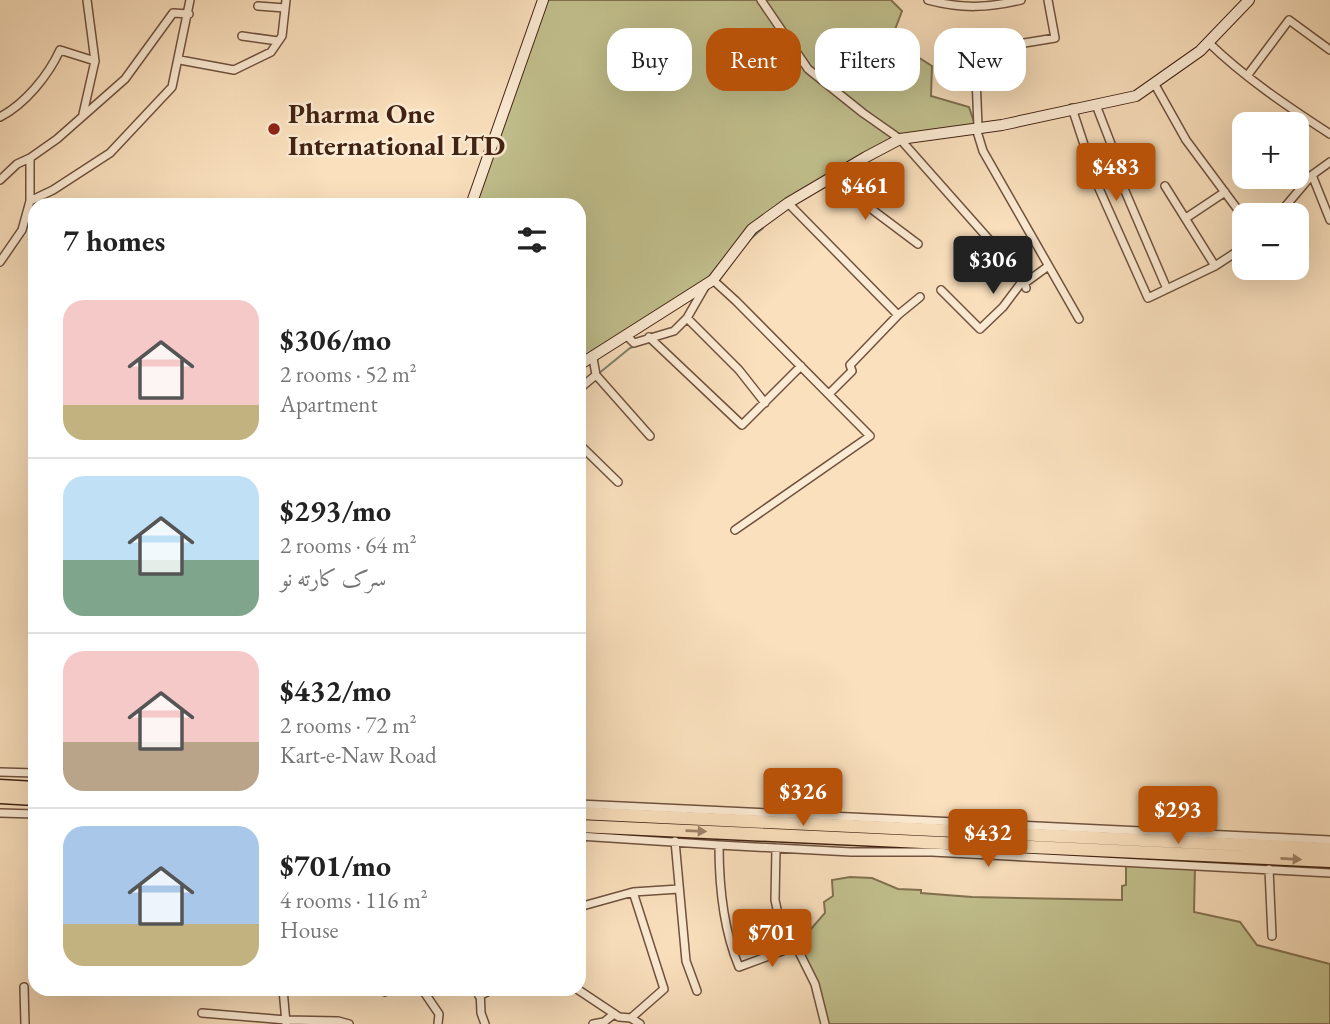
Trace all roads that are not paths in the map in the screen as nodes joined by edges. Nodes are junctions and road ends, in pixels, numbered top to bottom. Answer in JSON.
{"nodes":[{"id":1,"x":87,"y":0,"type":"edge"},
{"id":2,"x":190,"y":0,"type":"edge"},
{"id":3,"x":543,"y":0,"type":"edge"},
{"id":4,"x":761,"y":0,"type":"edge"},
{"id":5,"x":929,"y":0,"type":"edge"},
{"id":6,"x":1021,"y":0,"type":"edge"},
{"id":7,"x":1048,"y":0,"type":"edge"},
{"id":8,"x":1249,"y":0,"type":"edge"},
{"id":9,"x":285,"y":4,"type":"edge"},
{"id":10,"x":258,"y":6,"type":"dead end"},
{"id":11,"x":189,"y":14,"type":"junction"},
{"id":12,"x":242,"y":36,"type":"dead end"},
{"id":13,"x":278,"y":41,"type":"junction"},
{"id":14,"x":1208,"y":42,"type":"junction"},
{"id":15,"x":1330,"y":50,"type":"edge"},
{"id":16,"x":94,"y":61,"type":"junction"},
{"id":17,"x":180,"y":61,"type":"junction"},
{"id":18,"x":1247,"y":75,"type":"junction"},
{"id":19,"x":1154,"y":83,"type":"junction"},
{"id":20,"x":1096,"y":105,"type":"junction"},
{"id":21,"x":1072,"y":108,"type":"junction"},
{"id":22,"x":82,"y":115,"type":"junction"},
{"id":23,"x":0,"y":117,"type":"edge"},
{"id":24,"x":977,"y":128,"type":"junction"},
{"id":25,"x":1330,"y":134,"type":"edge"},
{"id":26,"x":900,"y":139,"type":"junction"},
{"id":27,"x":30,"y":158,"type":"junction"},
{"id":28,"x":1330,"y":162,"type":"edge"},
{"id":29,"x":1312,"y":175,"type":"junction"},
{"id":30,"x":831,"y":177,"type":"junction"},
{"id":31,"x":0,"y":180,"type":"edge"},
{"id":32,"x":1165,"y":186,"type":"dead end"},
{"id":33,"x":1225,"y":192,"type":"junction"},
{"id":34,"x":30,"y":198,"type":"edge"},
{"id":35,"x":36,"y":198,"type":"edge"},
{"id":36,"x":473,"y":198,"type":"edge"},
{"id":37,"x":788,"y":203,"type":"junction"},
{"id":38,"x":1233,"y":203,"type":"edge"},
{"id":39,"x":1288,"y":203,"type":"edge"},
{"id":40,"x":28,"y":208,"type":"edge"},
{"id":41,"x":1186,"y":218,"type":"junction"},
{"id":42,"x":1330,"y":220,"type":"edge"},
{"id":43,"x":918,"y":244,"type":"dead end"},
{"id":44,"x":1232,"y":255,"type":"edge"},
{"id":45,"x":0,"y":262,"type":"edge"},
{"id":46,"x":1215,"y":266,"type":"junction"},
{"id":47,"x":1047,"y":267,"type":"junction"},
{"id":48,"x":710,"y":282,"type":"junction"},
{"id":49,"x":1025,"y":283,"type":"junction"},
{"id":50,"x":1167,"y":289,"type":"junction"},
{"id":51,"x":941,"y":290,"type":"dead end"},
{"id":52,"x":920,"y":297,"type":"dead end"},
{"id":53,"x":898,"y":315,"type":"junction"},
{"id":54,"x":687,"y":318,"type":"junction"},
{"id":55,"x":1079,"y":319,"type":"dead end"},
{"id":56,"x":627,"y":336,"type":"junction"},
{"id":57,"x":649,"y":337,"type":"junction"},
{"id":58,"x":593,"y":358,"type":"junction"},
{"id":59,"x":586,"y":362,"type":"edge"},
{"id":60,"x":801,"y":366,"type":"junction"},
{"id":61,"x":596,"y":374,"type":"junction"},
{"id":62,"x":586,"y":383,"type":"edge"},
{"id":63,"x":830,"y":393,"type":"junction"},
{"id":64,"x":765,"y":402,"type":"junction"},
{"id":65,"x":650,"y":436,"type":"dead end"},
{"id":66,"x":586,"y":451,"type":"edge"},
{"id":67,"x":618,"y":482,"type":"dead end"},
{"id":68,"x":735,"y":530,"type":"dead end"},
{"id":69,"x":0,"y":772,"type":"edge"},
{"id":70,"x":28,"y":773,"type":"edge"},
{"id":71,"x":0,"y":786,"type":"edge"},
{"id":72,"x":25,"y":795,"type":"edge"},
{"id":73,"x":0,"y":797,"type":"edge"},
{"id":74,"x":586,"y":804,"type":"edge"},
{"id":75,"x":0,"y":813,"type":"edge"},
{"id":76,"x":586,"y":813,"type":"edge"},
{"id":77,"x":28,"y":814,"type":"edge"},
{"id":78,"x":586,"y":826,"type":"edge"},
{"id":79,"x":586,"y":836,"type":"edge"},
{"id":80,"x":1330,"y":840,"type":"edge"},
{"id":81,"x":675,"y":841,"type":"junction"},
{"id":82,"x":1098,"y":844,"type":"junction"},
{"id":83,"x":719,"y":845,"type":"junction"},
{"id":84,"x":776,"y":848,"type":"junction"},
{"id":85,"x":1330,"y":849,"type":"edge"},
{"id":86,"x":1330,"y":861,"type":"edge"},
{"id":87,"x":1269,"y":869,"type":"junction"},
{"id":88,"x":1330,"y":873,"type":"edge"},
{"id":89,"x":680,"y":889,"type":"junction"},
{"id":90,"x":634,"y":892,"type":"junction"},
{"id":91,"x":586,"y":905,"type":"edge"},
{"id":92,"x":1272,"y":936,"type":"dead end"},
{"id":93,"x":796,"y":946,"type":"junction"},
{"id":94,"x":24,"y":987,"type":"dead end"},
{"id":95,"x":697,"y":991,"type":"dead end"},
{"id":96,"x":586,"y":993,"type":"edge"},
{"id":97,"x":284,"y":996,"type":"edge"},
{"id":98,"x":427,"y":996,"type":"edge"},
{"id":99,"x":480,"y":996,"type":"edge"},
{"id":100,"x":202,"y":1013,"type":"dead end"},
{"id":101,"x":618,"y":1018,"type":"edge"},
{"id":102,"x":631,"y":1018,"type":"junction"},
{"id":103,"x":244,"y":1020,"type":"edge"},
{"id":104,"x":286,"y":1022,"type":"edge"},
{"id":105,"x":338,"y":1023,"type":"edge"},
{"id":106,"x":24,"y":1024,"type":"edge"},
{"id":107,"x":349,"y":1024,"type":"edge"},
{"id":108,"x":438,"y":1024,"type":"edge"},
{"id":109,"x":485,"y":1024,"type":"edge"},
{"id":110,"x":593,"y":1024,"type":"edge"},
{"id":111,"x":640,"y":1024,"type":"edge"},
{"id":112,"x":825,"y":1024,"type":"edge"}],
"edges":[{"from":1,"to":16,"type":"street"},
{"from":2,"to":11,"type":"street"},
{"from":3,"to":36,"type":"street"},
{"from":4,"to":26,"type":"street"},
{"from":5,"to":6,"type":"street"},
{"from":7,"to":24,"type":"street"},
{"from":8,"to":14,"type":"street"},
{"from":9,"to":10,"type":"street"},
{"from":9,"to":13,"type":"street"},
{"from":11,"to":17,"type":"street"},
{"from":11,"to":22,"type":"street"},
{"from":12,"to":13,"type":"street"},
{"from":13,"to":17,"type":"street"},
{"from":14,"to":18,"type":"street"},
{"from":14,"to":19,"type":"street"},
{"from":15,"to":18,"type":"street"},
{"from":16,"to":22,"type":"street"},
{"from":16,"to":23,"type":"street"},
{"from":17,"to":35,"type":"street"},
{"from":18,"to":25,"type":"street"},
{"from":19,"to":20,"type":"street"},
{"from":19,"to":33,"type":"street"},
{"from":20,"to":21,"type":"street"},
{"from":20,"to":50,"type":"street"},
{"from":21,"to":24,"type":"street"},
{"from":21,"to":50,"type":"street"},
{"from":22,"to":27,"type":"street"},
{"from":24,"to":26,"type":"street"},
{"from":24,"to":47,"type":"street"},
{"from":26,"to":30,"type":"street"},
{"from":26,"to":49,"type":"street"},
{"from":27,"to":31,"type":"street"},
{"from":27,"to":34,"type":"street"},
{"from":28,"to":29,"type":"street"},
{"from":29,"to":39,"type":"street"},
{"from":29,"to":42,"type":"street"},
{"from":30,"to":37,"type":"street"},
{"from":30,"to":43,"type":"street"},
{"from":32,"to":41,"type":"street"},
{"from":33,"to":38,"type":"street"},
{"from":33,"to":41,"type":"street"},
{"from":37,"to":48,"type":"street"},
{"from":37,"to":53,"type":"street"},
{"from":40,"to":45,"type":"street"},
{"from":41,"to":46,"type":"street"},
{"from":44,"to":46,"type":"street"},
{"from":46,"to":50,"type":"street"},
{"from":47,"to":49,"type":"street"},
{"from":47,"to":55,"type":"street"},
{"from":48,"to":54,"type":"street"},
{"from":48,"to":56,"type":"street"},
{"from":48,"to":60,"type":"street"},
{"from":49,"to":51,"type":"street"},
{"from":52,"to":53,"type":"street"},
{"from":53,"to":63,"type":"street"},
{"from":54,"to":57,"type":"street"},
{"from":54,"to":64,"type":"street"},
{"from":56,"to":57,"type":"street"},
{"from":56,"to":58,"type":"street"},
{"from":57,"to":64,"type":"street"},
{"from":58,"to":59,"type":"street"},
{"from":58,"to":61,"type":"street"},
{"from":60,"to":63,"type":"street"},
{"from":60,"to":64,"type":"street"},
{"from":61,"to":62,"type":"street"},
{"from":61,"to":65,"type":"street"},
{"from":63,"to":68,"type":"street"},
{"from":66,"to":67,"type":"street"},
{"from":69,"to":70,"type":"street"},
{"from":71,"to":72,"type":"highway"},
{"from":72,"to":73,"type":"highway"},
{"from":74,"to":80,"type":"street"},
{"from":75,"to":77,"type":"street"},
{"from":76,"to":82,"type":"highway"},
{"from":78,"to":82,"type":"highway","one_way":true},
{"from":79,"to":81,"type":"street"},
{"from":81,"to":83,"type":"street"},
{"from":81,"to":89,"type":"street"},
{"from":82,"to":85,"type":"highway"},
{"from":82,"to":86,"type":"highway","one_way":true},
{"from":83,"to":84,"type":"street"},
{"from":83,"to":93,"type":"street"},
{"from":84,"to":87,"type":"street"},
{"from":84,"to":93,"type":"street"},
{"from":87,"to":88,"type":"street"},
{"from":87,"to":92,"type":"street"},
{"from":89,"to":90,"type":"street"},
{"from":89,"to":95,"type":"street"},
{"from":90,"to":91,"type":"street"},
{"from":90,"to":102,"type":"street"},
{"from":93,"to":112,"type":"street"},
{"from":94,"to":106,"type":"street"},
{"from":96,"to":101,"type":"street"},
{"from":97,"to":104,"type":"street"},
{"from":98,"to":108,"type":"street"},
{"from":99,"to":109,"type":"street"},
{"from":100,"to":103,"type":"street"},
{"from":101,"to":102,"type":"street"},
{"from":101,"to":110,"type":"street"},
{"from":102,"to":111,"type":"street"},
{"from":103,"to":104,"type":"street"},
{"from":104,"to":105,"type":"street"},
{"from":105,"to":107,"type":"street"}]}
